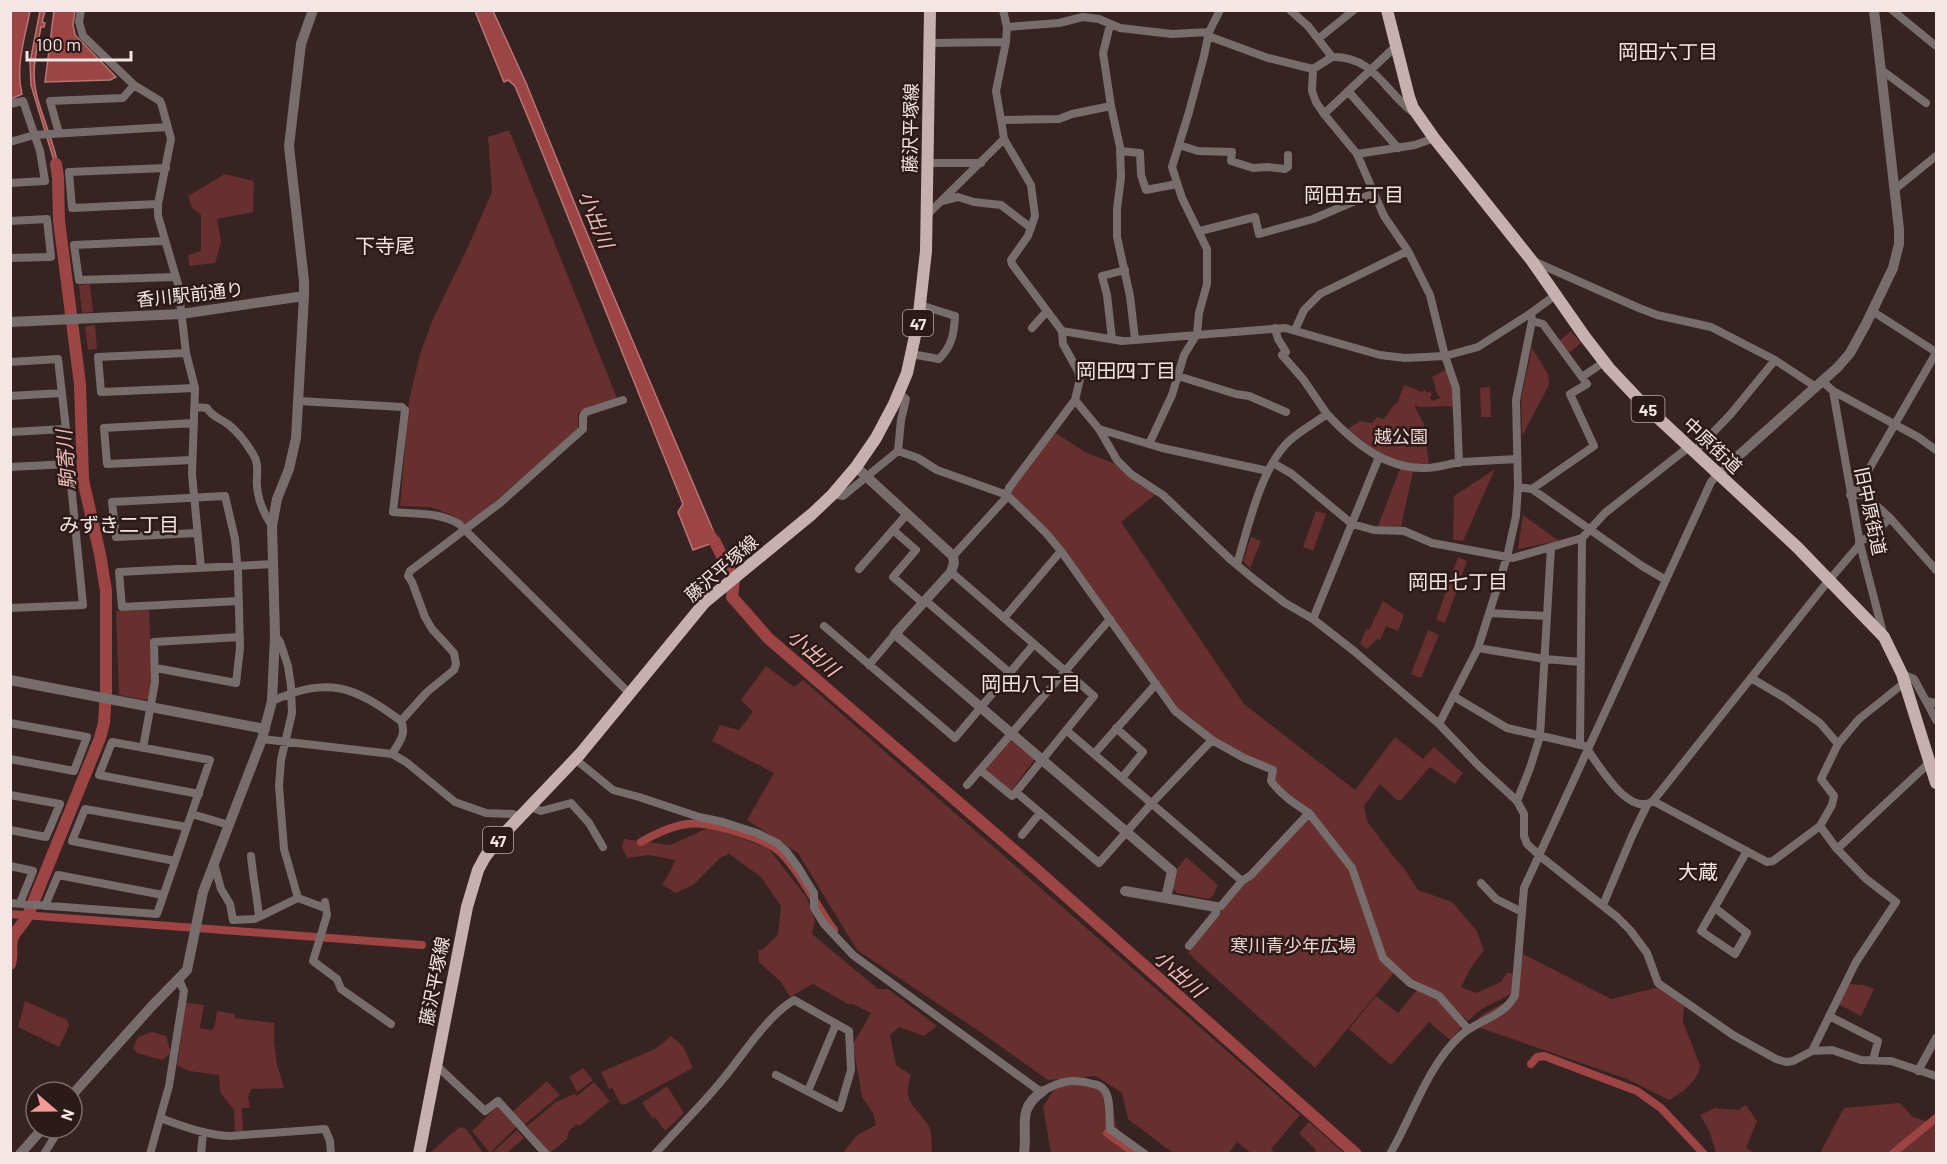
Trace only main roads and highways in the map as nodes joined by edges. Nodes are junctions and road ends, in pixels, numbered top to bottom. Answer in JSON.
{"nodes":[{"id":1,"x":930,"y":10,"type":"edge"},
{"id":2,"x":1387,"y":10,"type":"edge"},
{"id":3,"x":1936,"y":783,"type":"edge"},
{"id":4,"x":419,"y":1154,"type":"edge"}],
"edges":[{"from":1,"to":4,"type":"main road","name":"藤沢平塚線","number":"47"},
{"from":2,"to":3,"type":"main road","name":"中原街道","number":"45"}]}
